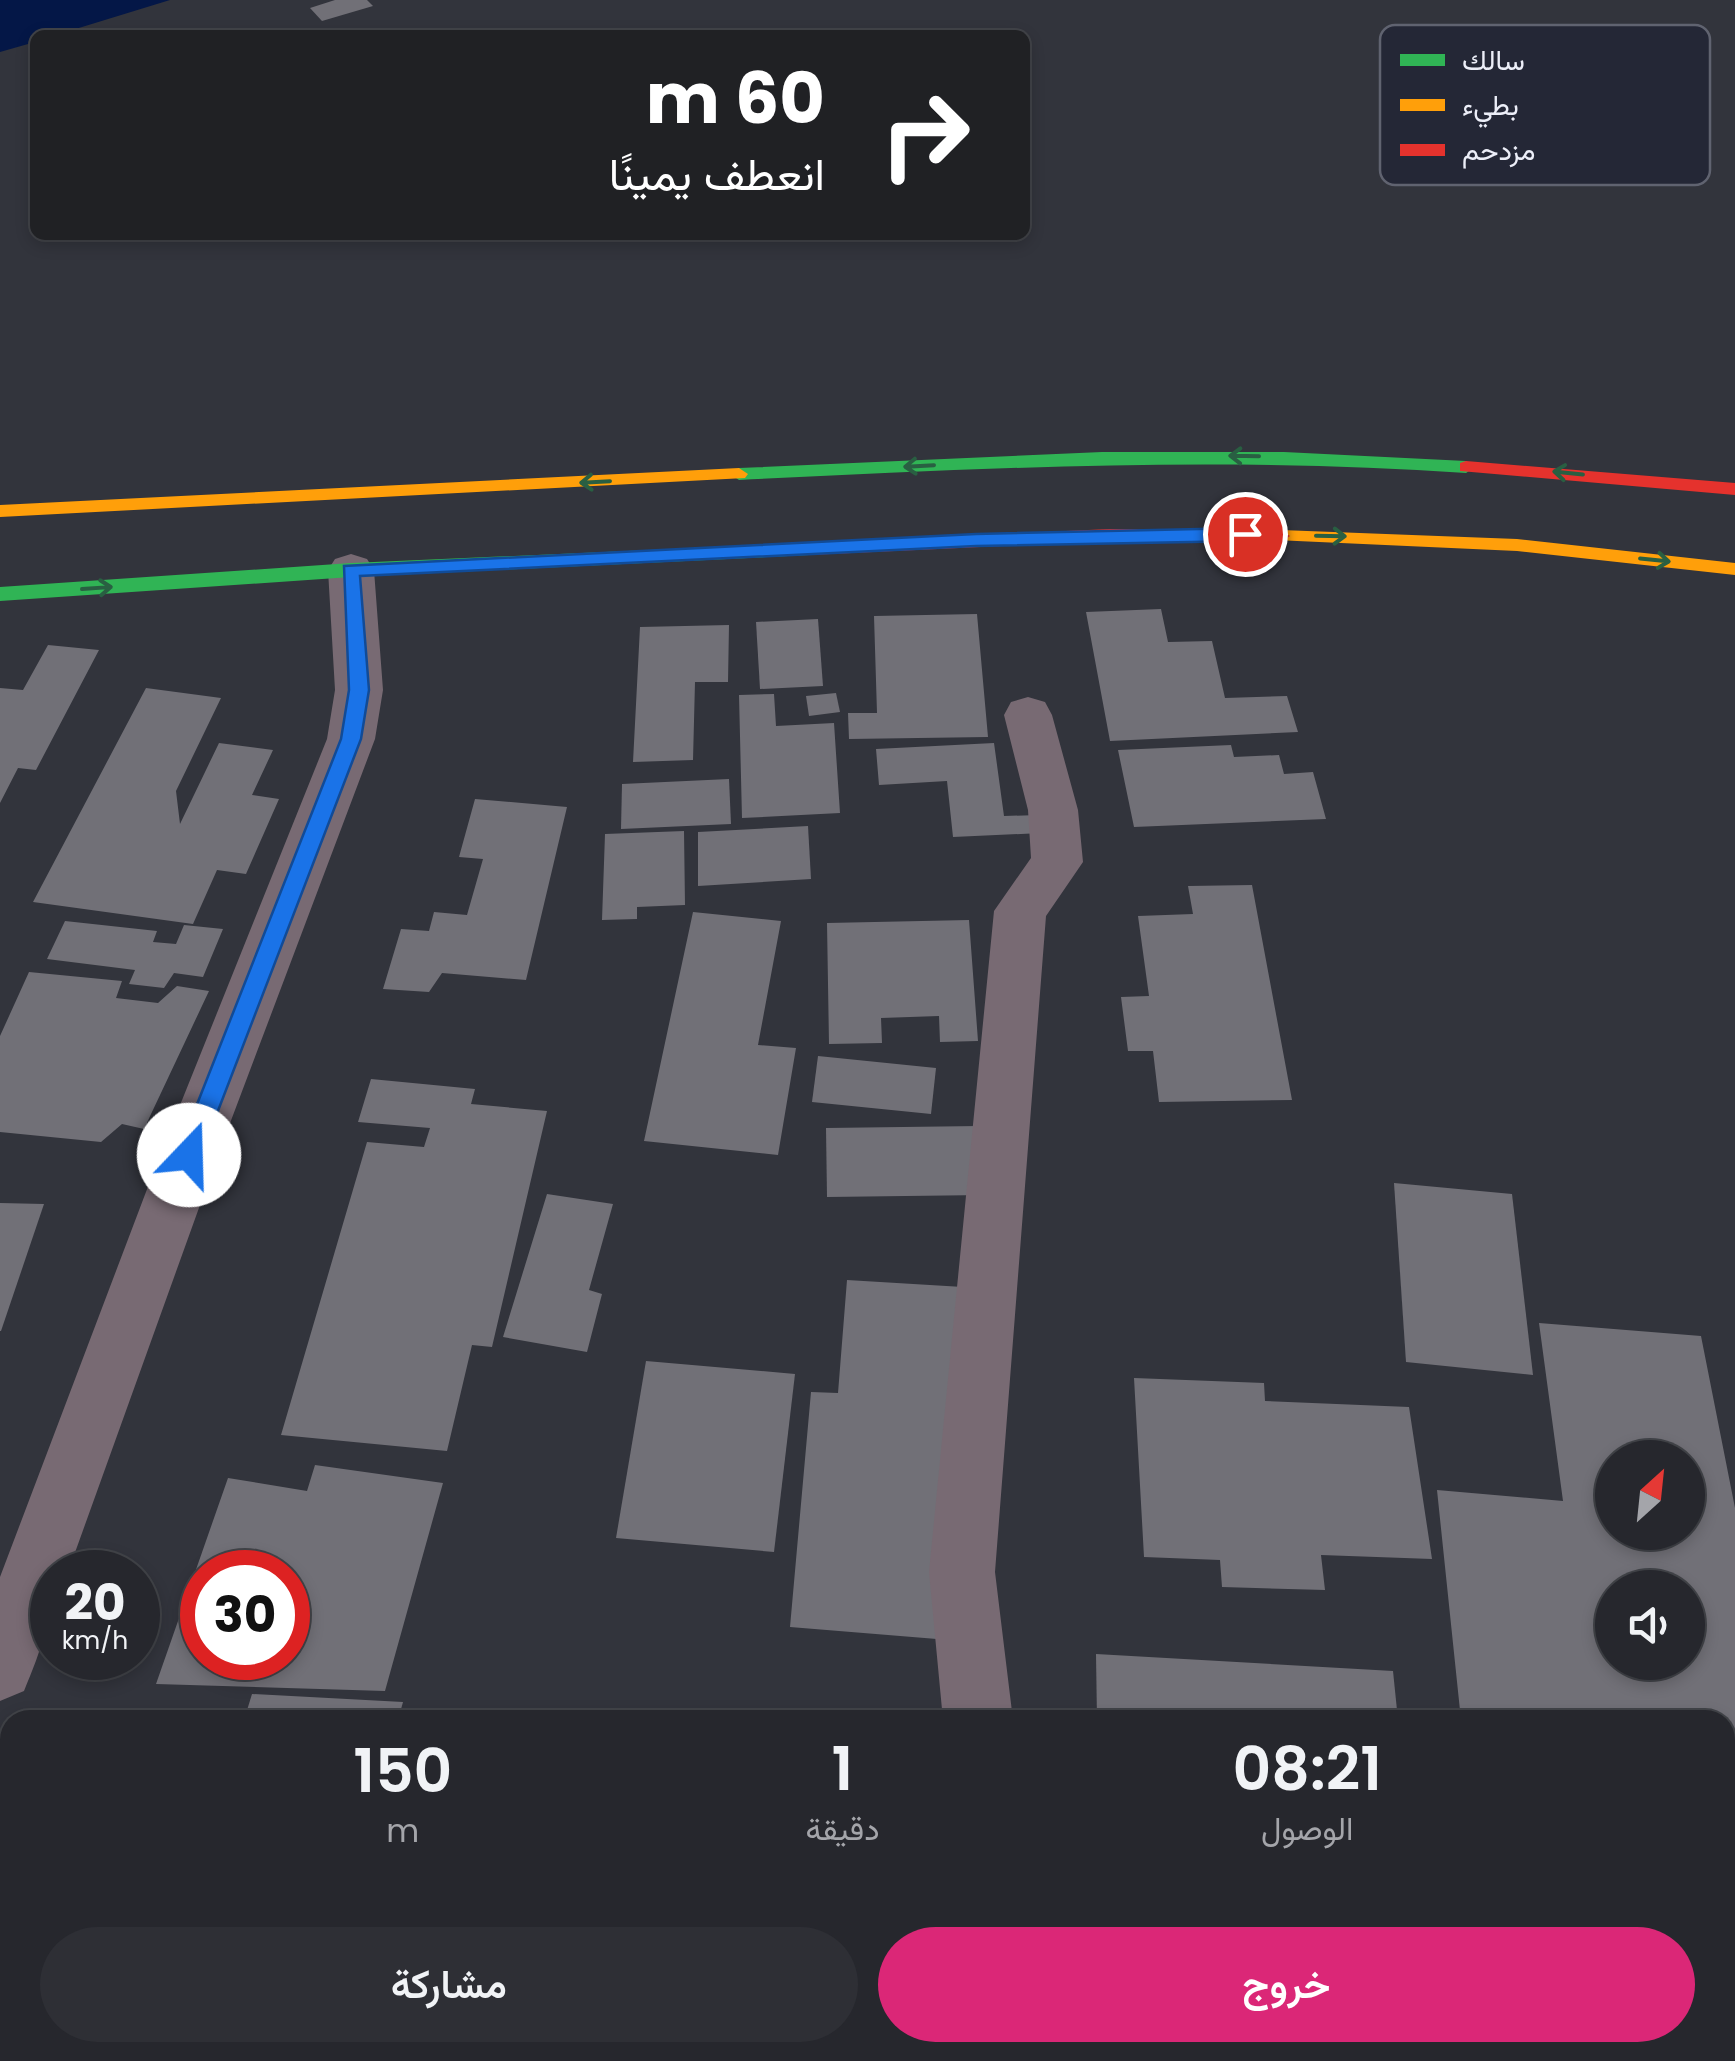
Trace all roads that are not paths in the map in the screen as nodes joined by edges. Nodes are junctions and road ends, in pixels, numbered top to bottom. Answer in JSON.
{"nodes":[{"id":1,"x":1735,"y":489,"type":"edge"},
{"id":2,"x":0,"y":511,"type":"edge"},
{"id":3,"x":1735,"y":569,"type":"edge"},
{"id":4,"x":350,"y":570,"type":"junction"},
{"id":5,"x":0,"y":594,"type":"edge"},
{"id":6,"x":1028,"y":715,"type":"dead end"},
{"id":7,"x":0,"y":1666,"type":"edge"},
{"id":8,"x":977,"y":1710,"type":"edge"}],
"edges":[{"from":1,"to":2,"type":"street","one_way":true},
{"from":4,"to":3,"type":"street","one_way":true},
{"from":5,"to":4,"type":"street","one_way":true},
{"from":4,"to":7,"type":"street"},
{"from":6,"to":8,"type":"street"}]}
